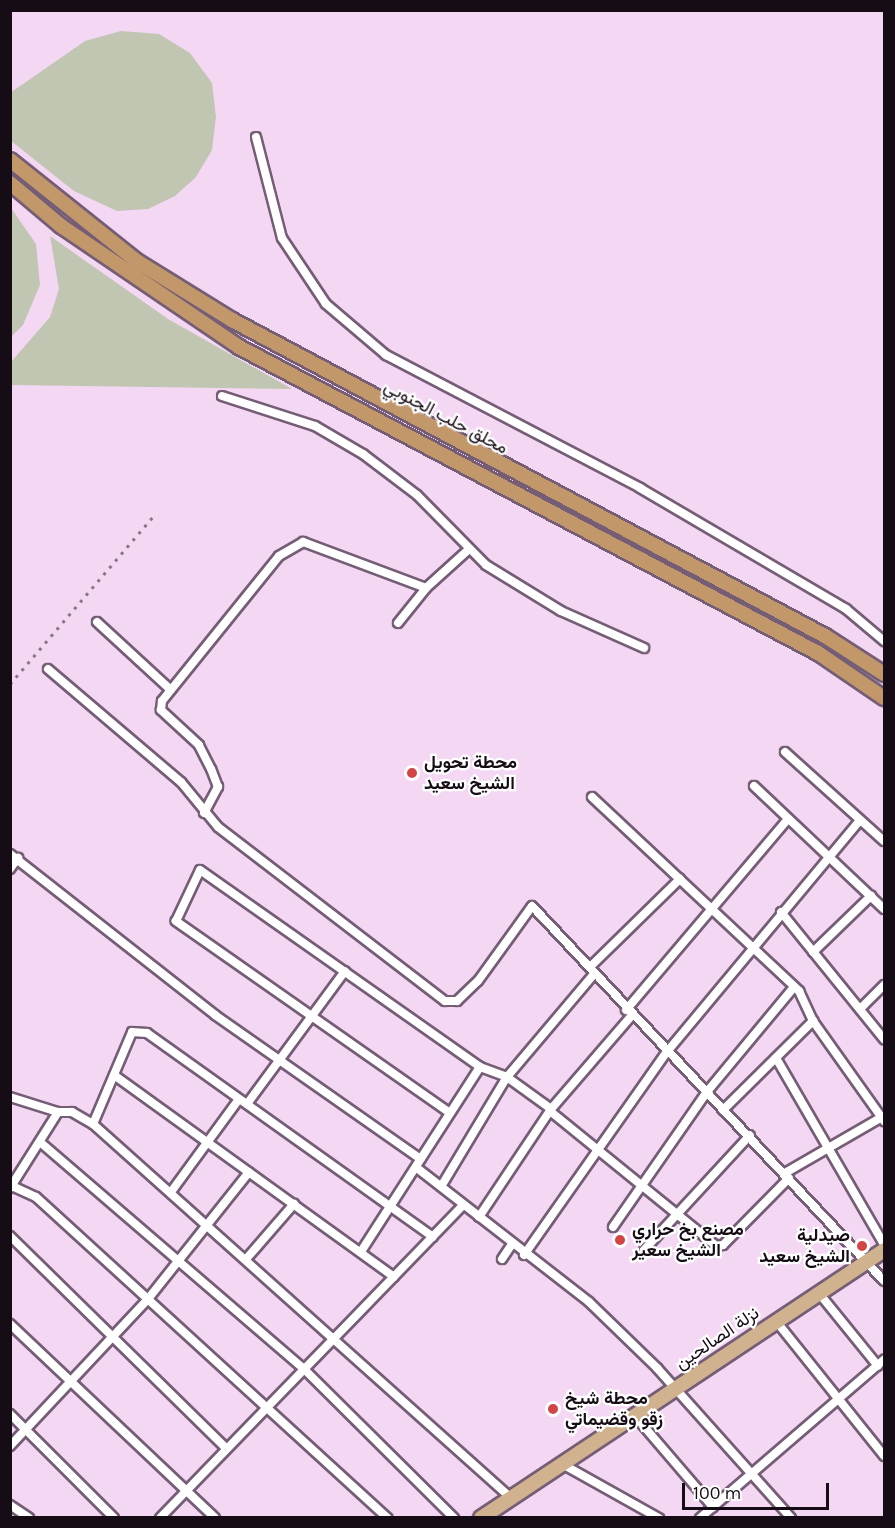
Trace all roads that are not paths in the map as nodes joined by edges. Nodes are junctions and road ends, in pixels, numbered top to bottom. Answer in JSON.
{"nodes":[{"id":1,"x":256,"y":137,"type":"dead end"},
{"id":2,"x":10,"y":159,"type":"edge"},
{"id":3,"x":10,"y":183,"type":"edge"},
{"id":4,"x":222,"y":396,"type":"dead end"},
{"id":5,"x":468,"y":550,"type":"junction"},
{"id":6,"x":426,"y":588,"type":"junction"},
{"id":7,"x":97,"y":622,"type":"dead end"},
{"id":8,"x":398,"y":623,"type":"dead end"},
{"id":9,"x":885,"y":641,"type":"edge"},
{"id":10,"x":644,"y":648,"type":"dead end"},
{"id":11,"x":48,"y":669,"type":"dead end"},
{"id":12,"x":885,"y":674,"type":"edge"},
{"id":13,"x":171,"y":690,"type":"junction"},
{"id":14,"x":885,"y":698,"type":"edge"},
{"id":15,"x":784,"y":752,"type":"dead end"},
{"id":16,"x":754,"y":786,"type":"dead end"},
{"id":17,"x":592,"y":796,"type":"dead end"},
{"id":18,"x":204,"y":813,"type":"junction"},
{"id":19,"x":788,"y":819,"type":"junction"},
{"id":20,"x":860,"y":820,"type":"junction"},
{"id":21,"x":885,"y":842,"type":"edge"},
{"id":22,"x":14,"y":856,"type":"edge"},
{"id":23,"x":828,"y":856,"type":"junction"},
{"id":24,"x":10,"y":869,"type":"edge"},
{"id":25,"x":680,"y":879,"type":"junction"},
{"id":26,"x":871,"y":896,"type":"junction"},
{"id":27,"x":885,"y":909,"type":"edge"},
{"id":28,"x":711,"y":910,"type":"junction"},
{"id":29,"x":781,"y":912,"type":"junction"},
{"id":30,"x":752,"y":949,"type":"junction"},
{"id":31,"x":813,"y":952,"type":"junction"},
{"id":32,"x":592,"y":970,"type":"junction"},
{"id":33,"x":345,"y":971,"type":"junction"},
{"id":34,"x":885,"y":985,"type":"edge"},
{"id":35,"x":794,"y":987,"type":"junction"},
{"id":36,"x":860,"y":1009,"type":"junction"},
{"id":37,"x":629,"y":1013,"type":"junction"},
{"id":38,"x":312,"y":1016,"type":"junction"},
{"id":39,"x":813,"y":1022,"type":"junction"},
{"id":40,"x":885,"y":1039,"type":"edge"},
{"id":41,"x":666,"y":1053,"type":"junction"},
{"id":42,"x":776,"y":1058,"type":"junction"},
{"id":43,"x":278,"y":1061,"type":"junction"},
{"id":44,"x":480,"y":1067,"type":"junction"},
{"id":45,"x":114,"y":1075,"type":"junction"},
{"id":46,"x":507,"y":1077,"type":"junction"},
{"id":47,"x":706,"y":1093,"type":"junction"},
{"id":48,"x":10,"y":1096,"type":"edge"},
{"id":49,"x":243,"y":1101,"type":"junction"},
{"id":50,"x":550,"y":1110,"type":"junction"},
{"id":51,"x":723,"y":1110,"type":"junction"},
{"id":52,"x":58,"y":1112,"type":"junction"},
{"id":53,"x":450,"y":1113,"type":"junction"},
{"id":54,"x":883,"y":1119,"type":"edge"},
{"id":55,"x":93,"y":1124,"type":"junction"},
{"id":56,"x":750,"y":1135,"type":"junction"},
{"id":57,"x":40,"y":1142,"type":"junction"},
{"id":58,"x":206,"y":1142,"type":"junction"},
{"id":59,"x":831,"y":1146,"type":"junction"},
{"id":60,"x":598,"y":1148,"type":"junction"},
{"id":61,"x":421,"y":1159,"type":"junction"},
{"id":62,"x":417,"y":1168,"type":"junction"},
{"id":63,"x":249,"y":1172,"type":"junction"},
{"id":64,"x":787,"y":1176,"type":"junction"},
{"id":65,"x":641,"y":1182,"type":"junction"},
{"id":66,"x":442,"y":1185,"type":"junction"},
{"id":67,"x":11,"y":1187,"type":"edge"},
{"id":68,"x":171,"y":1192,"type":"junction"},
{"id":69,"x":294,"y":1204,"type":"junction"},
{"id":70,"x":462,"y":1206,"type":"junction"},
{"id":71,"x":391,"y":1207,"type":"junction"},
{"id":72,"x":678,"y":1213,"type":"junction"},
{"id":73,"x":479,"y":1217,"type":"junction"},
{"id":74,"x":208,"y":1224,"type":"junction"},
{"id":75,"x":613,"y":1227,"type":"dead end"},
{"id":76,"x":10,"y":1236,"type":"edge"},
{"id":77,"x":433,"y":1237,"type":"junction"},
{"id":78,"x":512,"y":1244,"type":"junction"},
{"id":79,"x":885,"y":1244,"type":"edge"},
{"id":80,"x":363,"y":1250,"type":"junction"},
{"id":81,"x":644,"y":1250,"type":"dead end"},
{"id":82,"x":885,"y":1250,"type":"edge"},
{"id":83,"x":524,"y":1255,"type":"junction"},
{"id":84,"x":247,"y":1258,"type":"junction"},
{"id":85,"x":502,"y":1259,"type":"dead end"},
{"id":86,"x":866,"y":1262,"type":"junction"},
{"id":87,"x":177,"y":1263,"type":"junction"},
{"id":88,"x":394,"y":1277,"type":"junction"},
{"id":89,"x":885,"y":1281,"type":"edge"},
{"id":90,"x":817,"y":1292,"type":"junction"},
{"id":91,"x":148,"y":1299,"type":"junction"},
{"id":92,"x":776,"y":1321,"type":"junction"},
{"id":93,"x":10,"y":1324,"type":"edge"},
{"id":94,"x":335,"y":1335,"type":"junction"},
{"id":95,"x":113,"y":1337,"type":"junction"},
{"id":96,"x":881,"y":1363,"type":"edge"},
{"id":97,"x":303,"y":1368,"type":"junction"},
{"id":98,"x":71,"y":1382,"type":"junction"},
{"id":99,"x":674,"y":1388,"type":"junction"},
{"id":100,"x":839,"y":1398,"type":"junction"},
{"id":101,"x":264,"y":1407,"type":"junction"},
{"id":102,"x":10,"y":1414,"type":"edge"},
{"id":103,"x":635,"y":1416,"type":"junction"},
{"id":104,"x":26,"y":1430,"type":"junction"},
{"id":105,"x":10,"y":1446,"type":"edge"},
{"id":106,"x":225,"y":1448,"type":"junction"},
{"id":107,"x":885,"y":1456,"type":"edge"},
{"id":108,"x":564,"y":1465,"type":"junction"},
{"id":109,"x":751,"y":1474,"type":"junction"},
{"id":110,"x":186,"y":1490,"type":"junction"},
{"id":111,"x":512,"y":1498,"type":"junction"},
{"id":112,"x":10,"y":1504,"type":"edge"},
{"id":113,"x":713,"y":1507,"type":"junction"},
{"id":114,"x":28,"y":1518,"type":"edge"},
{"id":115,"x":114,"y":1518,"type":"edge"},
{"id":116,"x":159,"y":1518,"type":"edge"},
{"id":117,"x":215,"y":1518,"type":"edge"},
{"id":118,"x":388,"y":1518,"type":"edge"},
{"id":119,"x":454,"y":1518,"type":"edge"},
{"id":120,"x":481,"y":1518,"type":"edge"},
{"id":121,"x":658,"y":1518,"type":"edge"},
{"id":122,"x":700,"y":1518,"type":"edge"},
{"id":123,"x":791,"y":1518,"type":"edge"}],
"edges":[{"from":1,"to":9,"type":"street"},
{"from":2,"to":12,"type":"highway","name":"محلق حلب الجنوبي"},
{"from":3,"to":14,"type":"highway","name":"محلق حلب الجنوبي"},
{"from":4,"to":5,"type":"street"},
{"from":5,"to":6,"type":"street"},
{"from":5,"to":10,"type":"street"},
{"from":6,"to":8,"type":"street"},
{"from":6,"to":13,"type":"street"},
{"from":7,"to":13,"type":"street"},
{"from":11,"to":18,"type":"street"},
{"from":13,"to":18,"type":"street"},
{"from":15,"to":20,"type":"street"},
{"from":16,"to":19,"type":"street"},
{"from":17,"to":25,"type":"street"},
{"from":18,"to":32,"type":"street"},
{"from":19,"to":23,"type":"street"},
{"from":19,"to":28,"type":"street"},
{"from":20,"to":21,"type":"street"},
{"from":20,"to":23,"type":"street"},
{"from":22,"to":24,"type":"street"},
{"from":22,"to":43,"type":"street"},
{"from":23,"to":26,"type":"street"},
{"from":23,"to":29,"type":"street"},
{"from":25,"to":28,"type":"street"},
{"from":25,"to":32,"type":"street"},
{"from":26,"to":27,"type":"street"},
{"from":26,"to":31,"type":"street"},
{"from":28,"to":30,"type":"street"},
{"from":28,"to":37,"type":"street"},
{"from":29,"to":30,"type":"street"},
{"from":29,"to":31,"type":"street"},
{"from":30,"to":35,"type":"street"},
{"from":30,"to":41,"type":"street"},
{"from":31,"to":36,"type":"street"},
{"from":32,"to":37,"type":"street"},
{"from":32,"to":46,"type":"street"},
{"from":33,"to":38,"type":"street"},
{"from":33,"to":38,"type":"street"},
{"from":33,"to":44,"type":"street"},
{"from":34,"to":36,"type":"street"},
{"from":35,"to":39,"type":"street"},
{"from":35,"to":47,"type":"street"},
{"from":36,"to":40,"type":"street"},
{"from":37,"to":41,"type":"street"},
{"from":37,"to":50,"type":"street"},
{"from":38,"to":43,"type":"street"},
{"from":38,"to":53,"type":"street"},
{"from":39,"to":42,"type":"street"},
{"from":39,"to":54,"type":"street"},
{"from":41,"to":47,"type":"street"},
{"from":41,"to":60,"type":"street"},
{"from":42,"to":51,"type":"street"},
{"from":42,"to":59,"type":"street"},
{"from":43,"to":49,"type":"street"},
{"from":43,"to":61,"type":"street"},
{"from":44,"to":46,"type":"street"},
{"from":44,"to":53,"type":"street"},
{"from":45,"to":49,"type":"street"},
{"from":45,"to":55,"type":"street"},
{"from":45,"to":58,"type":"street"},
{"from":46,"to":50,"type":"street"},
{"from":46,"to":66,"type":"street"},
{"from":47,"to":51,"type":"street"},
{"from":47,"to":65,"type":"street"},
{"from":48,"to":52,"type":"street"},
{"from":49,"to":58,"type":"street"},
{"from":49,"to":71,"type":"street"},
{"from":50,"to":60,"type":"street"},
{"from":50,"to":73,"type":"street"},
{"from":51,"to":56,"type":"street"},
{"from":52,"to":55,"type":"street"},
{"from":52,"to":57,"type":"street"},
{"from":53,"to":61,"type":"street"},
{"from":54,"to":59,"type":"street"},
{"from":55,"to":68,"type":"street"},
{"from":56,"to":64,"type":"street"},
{"from":56,"to":72,"type":"street"},
{"from":57,"to":67,"type":"street"},
{"from":57,"to":87,"type":"street"},
{"from":58,"to":63,"type":"street"},
{"from":58,"to":68,"type":"street"},
{"from":59,"to":64,"type":"street"},
{"from":59,"to":79,"type":"street"},
{"from":60,"to":65,"type":"street"},
{"from":60,"to":83,"type":"street"},
{"from":61,"to":62,"type":"street"},
{"from":62,"to":66,"type":"street"},
{"from":62,"to":71,"type":"street"},
{"from":63,"to":69,"type":"street"},
{"from":63,"to":74,"type":"street"},
{"from":64,"to":72,"type":"street"},
{"from":64,"to":86,"type":"street"},
{"from":65,"to":72,"type":"street"},
{"from":65,"to":75,"type":"street"},
{"from":66,"to":70,"type":"street"},
{"from":67,"to":91,"type":"street"},
{"from":68,"to":74,"type":"street"},
{"from":69,"to":80,"type":"street"},
{"from":69,"to":84,"type":"street"},
{"from":70,"to":73,"type":"street"},
{"from":70,"to":77,"type":"street"},
{"from":71,"to":77,"type":"street"},
{"from":71,"to":80,"type":"street"},
{"from":72,"to":81,"type":"street"},
{"from":73,"to":78,"type":"street"},
{"from":74,"to":84,"type":"street"},
{"from":74,"to":87,"type":"street"},
{"from":76,"to":95,"type":"street"},
{"from":77,"to":88,"type":"street"},
{"from":78,"to":83,"type":"street"},
{"from":78,"to":85,"type":"street"},
{"from":80,"to":88,"type":"street"},
{"from":82,"to":86,"type":"main road","name":"نزلة الصالحين"},
{"from":83,"to":99,"type":"street"},
{"from":84,"to":94,"type":"street"},
{"from":86,"to":89,"type":"street"},
{"from":86,"to":90,"type":"main road","name":"نزلة الصالحين"},
{"from":87,"to":91,"type":"street"},
{"from":87,"to":97,"type":"street"},
{"from":88,"to":94,"type":"street"},
{"from":90,"to":92,"type":"main road","name":"نزلة الصالحين"},
{"from":90,"to":96,"type":"street"},
{"from":91,"to":95,"type":"street"},
{"from":91,"to":101,"type":"street"},
{"from":92,"to":99,"type":"main road","name":"نزلة الصالحين"},
{"from":92,"to":100,"type":"street"},
{"from":93,"to":98,"type":"street"},
{"from":94,"to":97,"type":"street"},
{"from":94,"to":111,"type":"street"},
{"from":95,"to":98,"type":"street"},
{"from":95,"to":106,"type":"street"},
{"from":96,"to":100,"type":"street"},
{"from":97,"to":101,"type":"street"},
{"from":97,"to":119,"type":"street"},
{"from":98,"to":104,"type":"street"},
{"from":98,"to":110,"type":"street"},
{"from":99,"to":103,"type":"main road","name":"نزلة الصالحين"},
{"from":99,"to":109,"type":"street"},
{"from":100,"to":107,"type":"street"},
{"from":100,"to":109,"type":"street"},
{"from":101,"to":106,"type":"street"},
{"from":101,"to":118,"type":"street"},
{"from":102,"to":104,"type":"street"},
{"from":103,"to":108,"type":"main road","name":"نزلة الصالحين"},
{"from":103,"to":113,"type":"street"},
{"from":104,"to":105,"type":"street"},
{"from":104,"to":115,"type":"street"},
{"from":106,"to":110,"type":"street"},
{"from":108,"to":111,"type":"main road","name":"نزلة الصالحين"},
{"from":108,"to":121,"type":"street"},
{"from":109,"to":113,"type":"street"},
{"from":109,"to":123,"type":"street"},
{"from":110,"to":116,"type":"street"},
{"from":110,"to":117,"type":"street"},
{"from":111,"to":120,"type":"main road","name":"نزلة الصالحين"},
{"from":112,"to":114,"type":"street"},
{"from":113,"to":122,"type":"street"}]}
